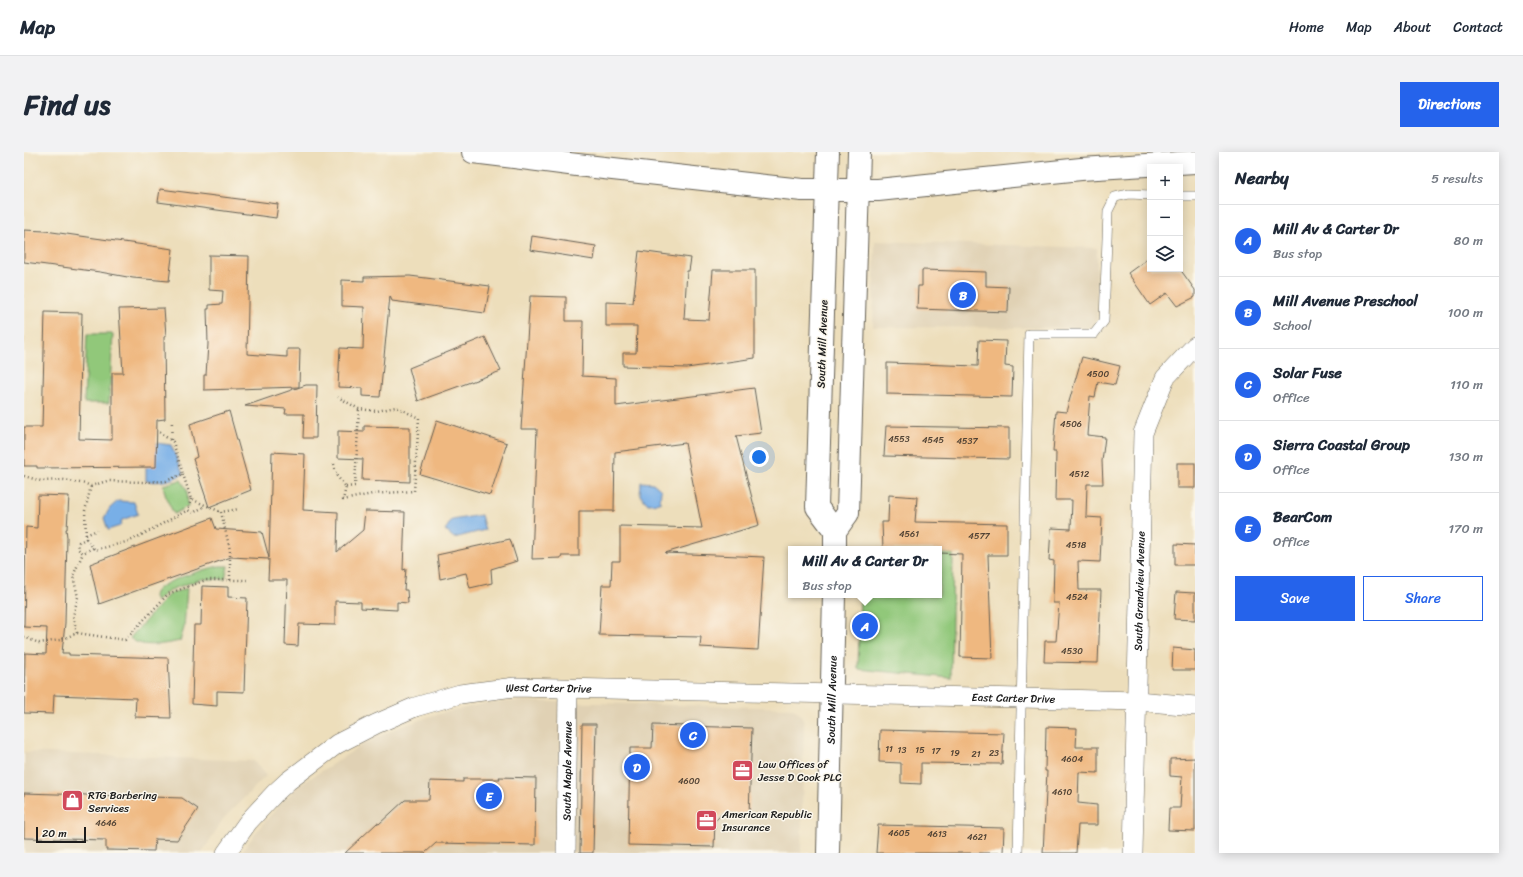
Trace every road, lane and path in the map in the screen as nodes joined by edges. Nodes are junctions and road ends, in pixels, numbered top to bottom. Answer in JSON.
{"nodes":[{"id":1,"x":473,"y":152,"type":"edge"},
{"id":2,"x":828,"y":152,"type":"edge"},
{"id":3,"x":859,"y":152,"type":"edge"},
{"id":4,"x":1195,"y":162,"type":"edge"},
{"id":5,"x":827,"y":190,"type":"junction"},
{"id":6,"x":858,"y":191,"type":"junction"},
{"id":7,"x":1147,"y":195,"type":"edge"},
{"id":8,"x":1183,"y":196,"type":"edge"},
{"id":9,"x":1195,"y":196,"type":"edge"},
{"id":10,"x":1195,"y":346,"type":"edge"},
{"id":11,"x":338,"y":396,"type":"dead end"},
{"id":12,"x":359,"y":409,"type":"junction"},
{"id":13,"x":172,"y":422,"type":"dead end"},
{"id":14,"x":159,"y":432,"type":"dead end"},
{"id":15,"x":171,"y":441,"type":"junction"},
{"id":16,"x":334,"y":464,"type":"dead end"},
{"id":17,"x":183,"y":474,"type":"junction"},
{"id":18,"x":24,"y":476,"type":"edge"},
{"id":19,"x":91,"y":486,"type":"junction"},
{"id":20,"x":346,"y":487,"type":"junction"},
{"id":21,"x":191,"y":499,"type":"junction"},
{"id":22,"x":206,"y":506,"type":"junction"},
{"id":23,"x":240,"y":509,"type":"dead end"},
{"id":24,"x":188,"y":510,"type":"junction"},
{"id":25,"x":221,"y":512,"type":"junction"},
{"id":26,"x":97,"y":530,"type":"dead end"},
{"id":27,"x":86,"y":537,"type":"junction"},
{"id":28,"x":835,"y":540,"type":"edge"},
{"id":29,"x":93,"y":548,"type":"junction"},
{"id":30,"x":83,"y":553,"type":"junction"},
{"id":31,"x":230,"y":580,"type":"junction"},
{"id":32,"x":247,"y":580,"type":"dead end"},
{"id":33,"x":834,"y":598,"type":"edge"},
{"id":34,"x":77,"y":633,"type":"junction"},
{"id":35,"x":24,"y":637,"type":"edge"},
{"id":36,"x":568,"y":689,"type":"junction"},
{"id":37,"x":832,"y":694,"type":"junction"},
{"id":38,"x":1022,"y":698,"type":"junction"},
{"id":39,"x":1137,"y":702,"type":"junction"},
{"id":40,"x":1195,"y":706,"type":"edge"},
{"id":41,"x":226,"y":853,"type":"edge"},
{"id":42,"x":566,"y":853,"type":"edge"},
{"id":43,"x":828,"y":853,"type":"edge"},
{"id":44,"x":1018,"y":853,"type":"edge"},
{"id":45,"x":1133,"y":853,"type":"edge"}],
"edges":[{"from":1,"to":5,"type":"main road"},
{"from":2,"to":5,"type":"main road","name":"South Mill Avenue"},
{"from":3,"to":6,"type":"main road","name":"South Mill Avenue"},
{"from":4,"to":6,"type":"main road"},
{"from":5,"to":6,"type":"main road"},
{"from":5,"to":28,"type":"main road","name":"South Mill Avenue"},
{"from":6,"to":28,"type":"main road","name":"South Mill Avenue"},
{"from":7,"to":38,"type":"lane"},
{"from":8,"to":9,"type":"lane"},
{"from":10,"to":39,"type":"street","name":"South Grandview Avenue"},
{"from":11,"to":12,"type":"path"},
{"from":12,"to":20,"type":"path"},
{"from":12,"to":20,"type":"path"},
{"from":13,"to":15,"type":"path"},
{"from":14,"to":15,"type":"path"},
{"from":15,"to":17,"type":"path"},
{"from":16,"to":20,"type":"path"},
{"from":17,"to":19,"type":"path"},
{"from":17,"to":21,"type":"path"},
{"from":18,"to":19,"type":"path"},
{"from":19,"to":27,"type":"path"},
{"from":21,"to":22,"type":"path"},
{"from":21,"to":24,"type":"path"},
{"from":22,"to":24,"type":"path"},
{"from":22,"to":25,"type":"path"},
{"from":23,"to":25,"type":"path"},
{"from":24,"to":29,"type":"path"},
{"from":25,"to":31,"type":"path"},
{"from":26,"to":27,"type":"path"},
{"from":27,"to":29,"type":"path"},
{"from":27,"to":30,"type":"path"},
{"from":29,"to":30,"type":"path"},
{"from":30,"to":34,"type":"path"},
{"from":31,"to":32,"type":"path"},
{"from":31,"to":34,"type":"path"},
{"from":33,"to":37,"type":"main road","name":"South Mill Avenue"},
{"from":34,"to":35,"type":"path"},
{"from":36,"to":37,"type":"street","name":"West Carter Drive"},
{"from":36,"to":41,"type":"street","name":"West Carter Drive"},
{"from":36,"to":42,"type":"street","name":"South Maple Avenue"},
{"from":37,"to":38,"type":"street","name":"East Carter Drive"},
{"from":37,"to":43,"type":"main road","name":"South Mill Avenue"},
{"from":38,"to":39,"type":"street","name":"East Carter Drive"},
{"from":38,"to":44,"type":"lane"},
{"from":39,"to":40,"type":"street","name":"East Carter Drive"},
{"from":39,"to":45,"type":"street","name":"South Grandview Avenue"}]}
